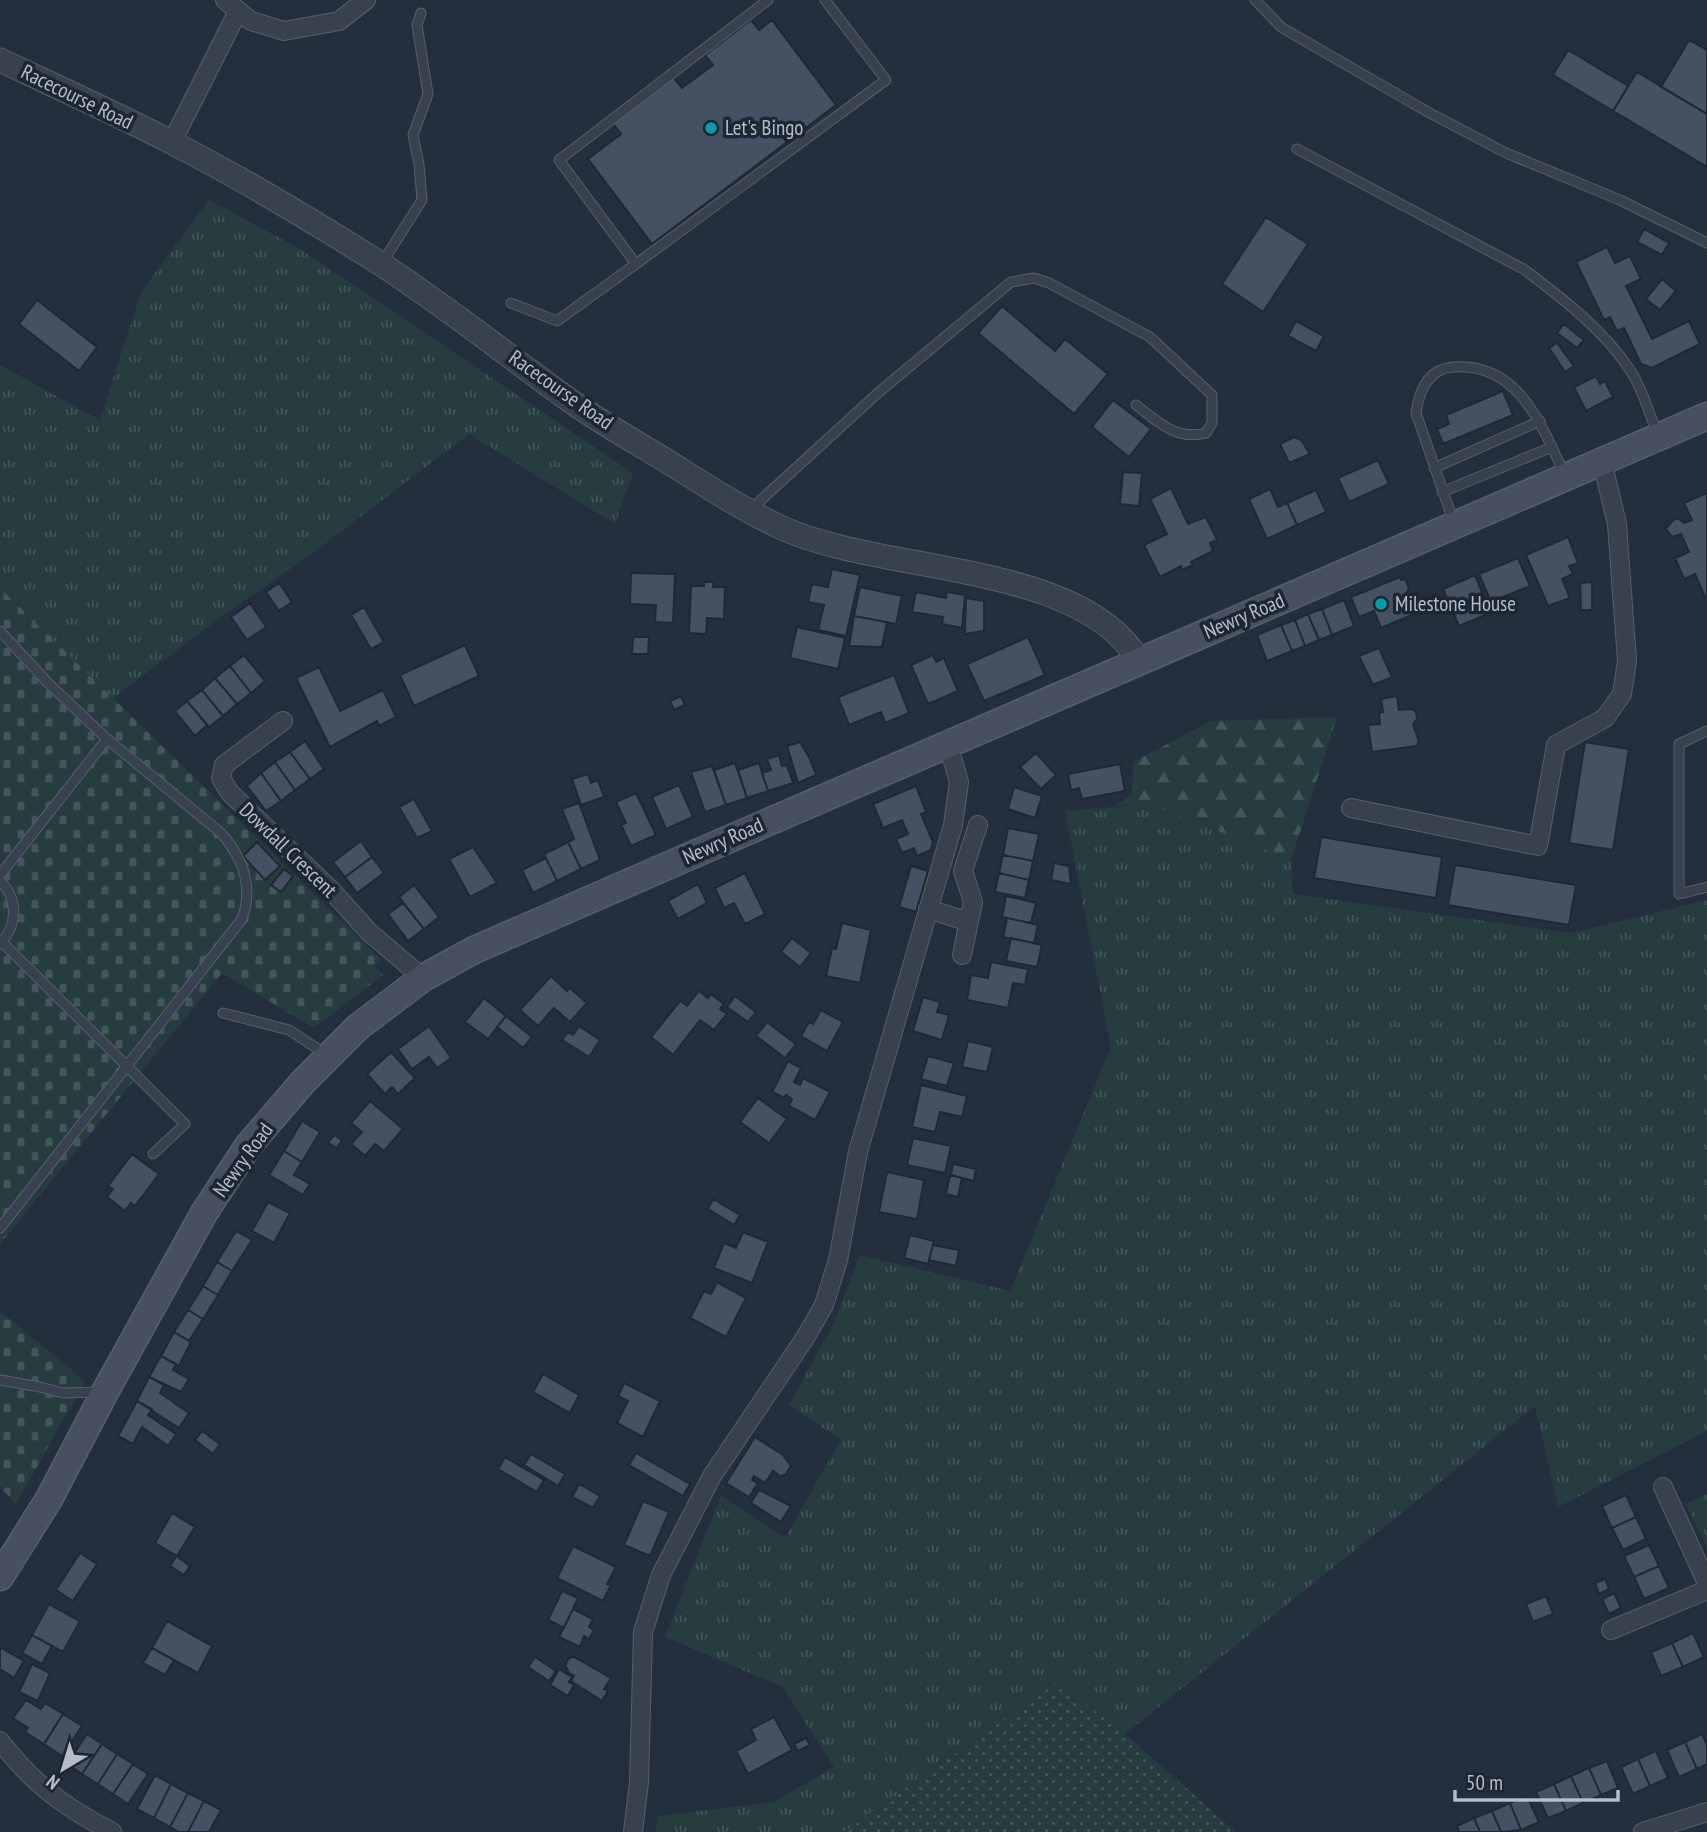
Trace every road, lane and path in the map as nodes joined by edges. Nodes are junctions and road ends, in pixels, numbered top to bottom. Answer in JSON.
{"nodes":[{"id":1,"x":366,"y":0,"type":"edge"},
{"id":2,"x":768,"y":0,"type":"edge"},
{"id":3,"x":825,"y":0,"type":"edge"},
{"id":4,"x":1255,"y":0,"type":"edge"},
{"id":5,"x":232,"y":5,"type":"edge"},
{"id":6,"x":421,"y":13,"type":"dead end"},
{"id":7,"x":0,"y":60,"type":"edge"},
{"id":8,"x":172,"y":142,"type":"junction"},
{"id":9,"x":1297,"y":149,"type":"dead end"},
{"id":10,"x":1707,"y":243,"type":"edge"},
{"id":11,"x":636,"y":264,"type":"junction"},
{"id":12,"x":382,"y":265,"type":"junction"},
{"id":13,"x":511,"y":303,"type":"dead end"},
{"id":14,"x":1136,"y":405,"type":"dead end"},
{"id":15,"x":1707,"y":416,"type":"edge"},
{"id":16,"x":1540,"y":421,"type":"junction"},
{"id":17,"x":1659,"y":436,"type":"junction"},
{"id":18,"x":1552,"y":447,"type":"junction"},
{"id":19,"x":1602,"y":461,"type":"junction"},
{"id":20,"x":1434,"y":468,"type":"junction"},
{"id":21,"x":1565,"y":477,"type":"junction"},
{"id":22,"x":1442,"y":492,"type":"junction"},
{"id":23,"x":749,"y":511,"type":"junction"},
{"id":24,"x":1454,"y":525,"type":"junction"},
{"id":25,"x":0,"y":632,"type":"edge"},
{"id":26,"x":1139,"y":661,"type":"junction"},
{"id":27,"x":283,"y":721,"type":"dead end"},
{"id":28,"x":1707,"y":732,"type":"edge"},
{"id":29,"x":107,"y":739,"type":"junction"},
{"id":30,"x":948,"y":744,"type":"junction"},
{"id":31,"x":1351,"y":808,"type":"dead end"},
{"id":32,"x":978,"y":825,"type":"dead end"},
{"id":33,"x":0,"y":875,"type":"edge"},
{"id":34,"x":0,"y":881,"type":"edge"},
{"id":35,"x":1707,"y":887,"type":"edge"},
{"id":36,"x":928,"y":909,"type":"junction"},
{"id":37,"x":969,"y":922,"type":"junction"},
{"id":38,"x":1,"y":942,"type":"edge"},
{"id":39,"x":962,"y":955,"type":"dead end"},
{"id":40,"x":422,"y":978,"type":"junction"},
{"id":41,"x":223,"y":1013,"type":"dead end"},
{"id":42,"x":329,"y":1056,"type":"junction"},
{"id":43,"x":128,"y":1068,"type":"junction"},
{"id":44,"x":153,"y":1154,"type":"dead end"},
{"id":45,"x":0,"y":1228,"type":"edge"},
{"id":46,"x":0,"y":1380,"type":"edge"},
{"id":47,"x":104,"y":1392,"type":"junction"},
{"id":48,"x":1663,"y":1487,"type":"dead end"},
{"id":49,"x":0,"y":1577,"type":"edge"},
{"id":50,"x":1707,"y":1583,"type":"edge"},
{"id":51,"x":1707,"y":1590,"type":"edge"},
{"id":52,"x":1611,"y":1630,"type":"dead end"},
{"id":53,"x":0,"y":1741,"type":"edge"},
{"id":54,"x":1707,"y":1812,"type":"edge"},
{"id":55,"x":1689,"y":1826,"type":"edge"},
{"id":56,"x":112,"y":1832,"type":"edge"},
{"id":57,"x":633,"y":1832,"type":"edge"},
{"id":58,"x":1643,"y":1832,"type":"edge"}],
"edges":[{"from":1,"to":5,"type":"street"},
{"from":2,"to":11,"type":"lane"},
{"from":3,"to":11,"type":"lane"},
{"from":4,"to":10,"type":"lane"},
{"from":5,"to":8,"type":"street"},
{"from":6,"to":12,"type":"lane"},
{"from":7,"to":8,"type":"street","name":"Racecourse Road"},
{"from":8,"to":12,"type":"street","name":"Racecourse Road"},
{"from":9,"to":17,"type":"lane"},
{"from":11,"to":13,"type":"lane"},
{"from":12,"to":23,"type":"street","name":"Racecourse Road"},
{"from":14,"to":23,"type":"lane"},
{"from":15,"to":17,"type":"main road","name":"Newry Road"},
{"from":16,"to":18,"type":"lane"},
{"from":16,"to":20,"type":"lane"},
{"from":16,"to":20,"type":"lane"},
{"from":17,"to":19,"type":"main road","name":"Newry Road"},
{"from":18,"to":21,"type":"lane"},
{"from":18,"to":22,"type":"lane"},
{"from":19,"to":21,"type":"main road","name":"Newry Road"},
{"from":19,"to":31,"type":"street"},
{"from":20,"to":22,"type":"lane"},
{"from":21,"to":24,"type":"main road","name":"Newry Road"},
{"from":22,"to":24,"type":"lane"},
{"from":23,"to":26,"type":"street","name":"Racecourse Road"},
{"from":24,"to":26,"type":"main road","name":"Newry Road"},
{"from":25,"to":29,"type":"lane"},
{"from":26,"to":30,"type":"main road","name":"Newry Road"},
{"from":27,"to":40,"type":"street","name":"Dowdall Crescent"},
{"from":28,"to":35,"type":"lane"},
{"from":29,"to":33,"type":"lane"},
{"from":29,"to":43,"type":"lane"},
{"from":30,"to":36,"type":"street"},
{"from":30,"to":40,"type":"main road","name":"Newry Road"},
{"from":32,"to":37,"type":"street"},
{"from":34,"to":38,"type":"lane"},
{"from":36,"to":37,"type":"street"},
{"from":36,"to":57,"type":"street"},
{"from":37,"to":39,"type":"street"},
{"from":38,"to":43,"type":"lane"},
{"from":40,"to":42,"type":"main road","name":"Newry Road"},
{"from":41,"to":42,"type":"lane"},
{"from":42,"to":47,"type":"main road","name":"Newry Road"},
{"from":43,"to":44,"type":"lane"},
{"from":43,"to":45,"type":"lane"},
{"from":46,"to":47,"type":"lane"},
{"from":47,"to":49,"type":"main road","name":"Newry Road"},
{"from":48,"to":50,"type":"street"},
{"from":51,"to":52,"type":"street"},
{"from":53,"to":56,"type":"street"},
{"from":54,"to":55,"type":"street"},
{"from":55,"to":58,"type":"street"}]}
